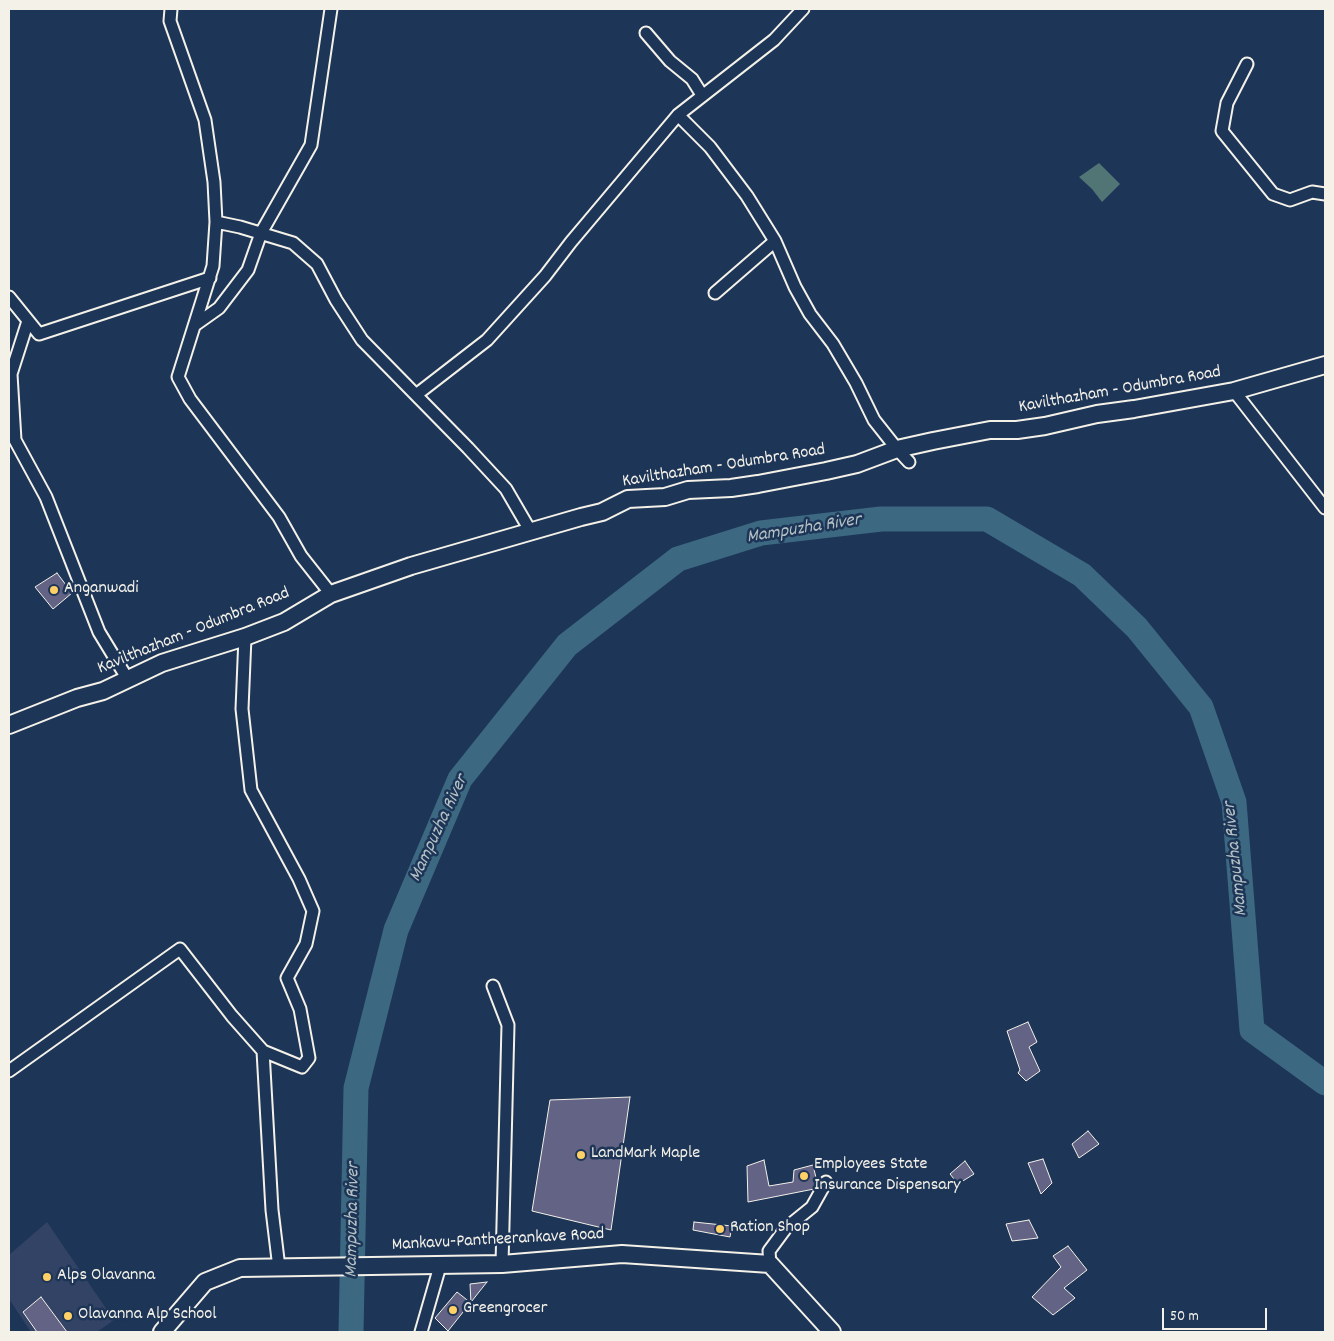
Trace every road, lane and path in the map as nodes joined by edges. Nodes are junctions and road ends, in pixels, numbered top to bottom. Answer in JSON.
{"nodes":[{"id":1,"x":171,"y":9,"type":"edge"},
{"id":2,"x":332,"y":9,"type":"edge"},
{"id":3,"x":342,"y":9,"type":"edge"},
{"id":4,"x":804,"y":9,"type":"edge"},
{"id":5,"x":330,"y":24,"type":"junction"},
{"id":6,"x":646,"y":33,"type":"dead end"},
{"id":7,"x":1247,"y":64,"type":"dead end"},
{"id":8,"x":702,"y":95,"type":"junction"},
{"id":9,"x":678,"y":115,"type":"junction"},
{"id":10,"x":1325,"y":194,"type":"edge"},
{"id":11,"x":216,"y":222,"type":"junction"},
{"id":12,"x":262,"y":233,"type":"junction"},
{"id":13,"x":775,"y":241,"type":"junction"},
{"id":14,"x":210,"y":278,"type":"junction"},
{"id":15,"x":715,"y":293,"type":"dead end"},
{"id":16,"x":9,"y":298,"type":"edge"},
{"id":17,"x":28,"y":321,"type":"junction"},
{"id":18,"x":195,"y":325,"type":"junction"},
{"id":19,"x":1325,"y":365,"type":"edge"},
{"id":20,"x":1234,"y":391,"type":"junction"},
{"id":21,"x":416,"y":395,"type":"junction"},
{"id":22,"x":897,"y":450,"type":"junction"},
{"id":23,"x":909,"y":462,"type":"dead end"},
{"id":24,"x":1325,"y":508,"type":"edge"},
{"id":25,"x":531,"y":532,"type":"junction"},
{"id":26,"x":331,"y":594,"type":"junction"},
{"id":27,"x":245,"y":638,"type":"junction"},
{"id":28,"x":127,"y":678,"type":"junction"},
{"id":29,"x":9,"y":725,"type":"edge"},
{"id":30,"x":493,"y":986,"type":"dead end"},
{"id":31,"x":263,"y":1052,"type":"junction"},
{"id":32,"x":9,"y":1071,"type":"edge"},
{"id":33,"x":826,"y":1182,"type":"dead end"},
{"id":34,"x":502,"y":1264,"type":"junction"},
{"id":35,"x":770,"y":1264,"type":"junction"},
{"id":36,"x":440,"y":1266,"type":"junction"},
{"id":37,"x":279,"y":1268,"type":"junction"},
{"id":38,"x":162,"y":1332,"type":"edge"},
{"id":39,"x":421,"y":1332,"type":"edge"},
{"id":40,"x":832,"y":1332,"type":"edge"}],
"edges":[{"from":1,"to":11,"type":"street"},
{"from":2,"to":5,"type":"street"},
{"from":3,"to":5,"type":"street"},
{"from":4,"to":8,"type":"street"},
{"from":5,"to":12,"type":"street"},
{"from":6,"to":8,"type":"street"},
{"from":7,"to":10,"type":"street"},
{"from":8,"to":9,"type":"street"},
{"from":9,"to":13,"type":"street"},
{"from":9,"to":21,"type":"street"},
{"from":11,"to":12,"type":"street"},
{"from":11,"to":14,"type":"street"},
{"from":12,"to":18,"type":"street"},
{"from":12,"to":21,"type":"street"},
{"from":13,"to":15,"type":"street"},
{"from":13,"to":22,"type":"street"},
{"from":14,"to":17,"type":"street"},
{"from":14,"to":18,"type":"street"},
{"from":16,"to":17,"type":"street"},
{"from":17,"to":28,"type":"street"},
{"from":18,"to":26,"type":"street"},
{"from":19,"to":20,"type":"main road","name":"Kavilthazham - Odumbra Road"},
{"from":20,"to":22,"type":"main road","name":"Kavilthazham - Odumbra Road"},
{"from":20,"to":24,"type":"street"},
{"from":21,"to":25,"type":"street"},
{"from":22,"to":23,"type":"street"},
{"from":22,"to":25,"type":"main road","name":"Kavilthazham - Odumbra Road"},
{"from":25,"to":26,"type":"main road","name":"Kavilthazham - Odumbra Road"},
{"from":26,"to":27,"type":"main road","name":"Kavilthazham - Odumbra Road"},
{"from":27,"to":28,"type":"main road","name":"Kavilthazham - Odumbra Road"},
{"from":27,"to":31,"type":"street"},
{"from":28,"to":29,"type":"main road","name":"Kavilthazham - Odumbra Road"},
{"from":30,"to":34,"type":"street"},
{"from":31,"to":32,"type":"street"},
{"from":31,"to":37,"type":"street"},
{"from":33,"to":35,"type":"street"},
{"from":34,"to":35,"type":"main road","name":"Mankavu-Pantheerankave Road"},
{"from":34,"to":36,"type":"main road","name":"Mankavu-Pantheerankave Road"},
{"from":35,"to":40,"type":"main road"},
{"from":36,"to":37,"type":"main road","name":"Mankavu-Pantheerankave Road"},
{"from":36,"to":39,"type":"street"},
{"from":37,"to":38,"type":"main road","name":"Mankavu-Pantheerankave Road"}]}
